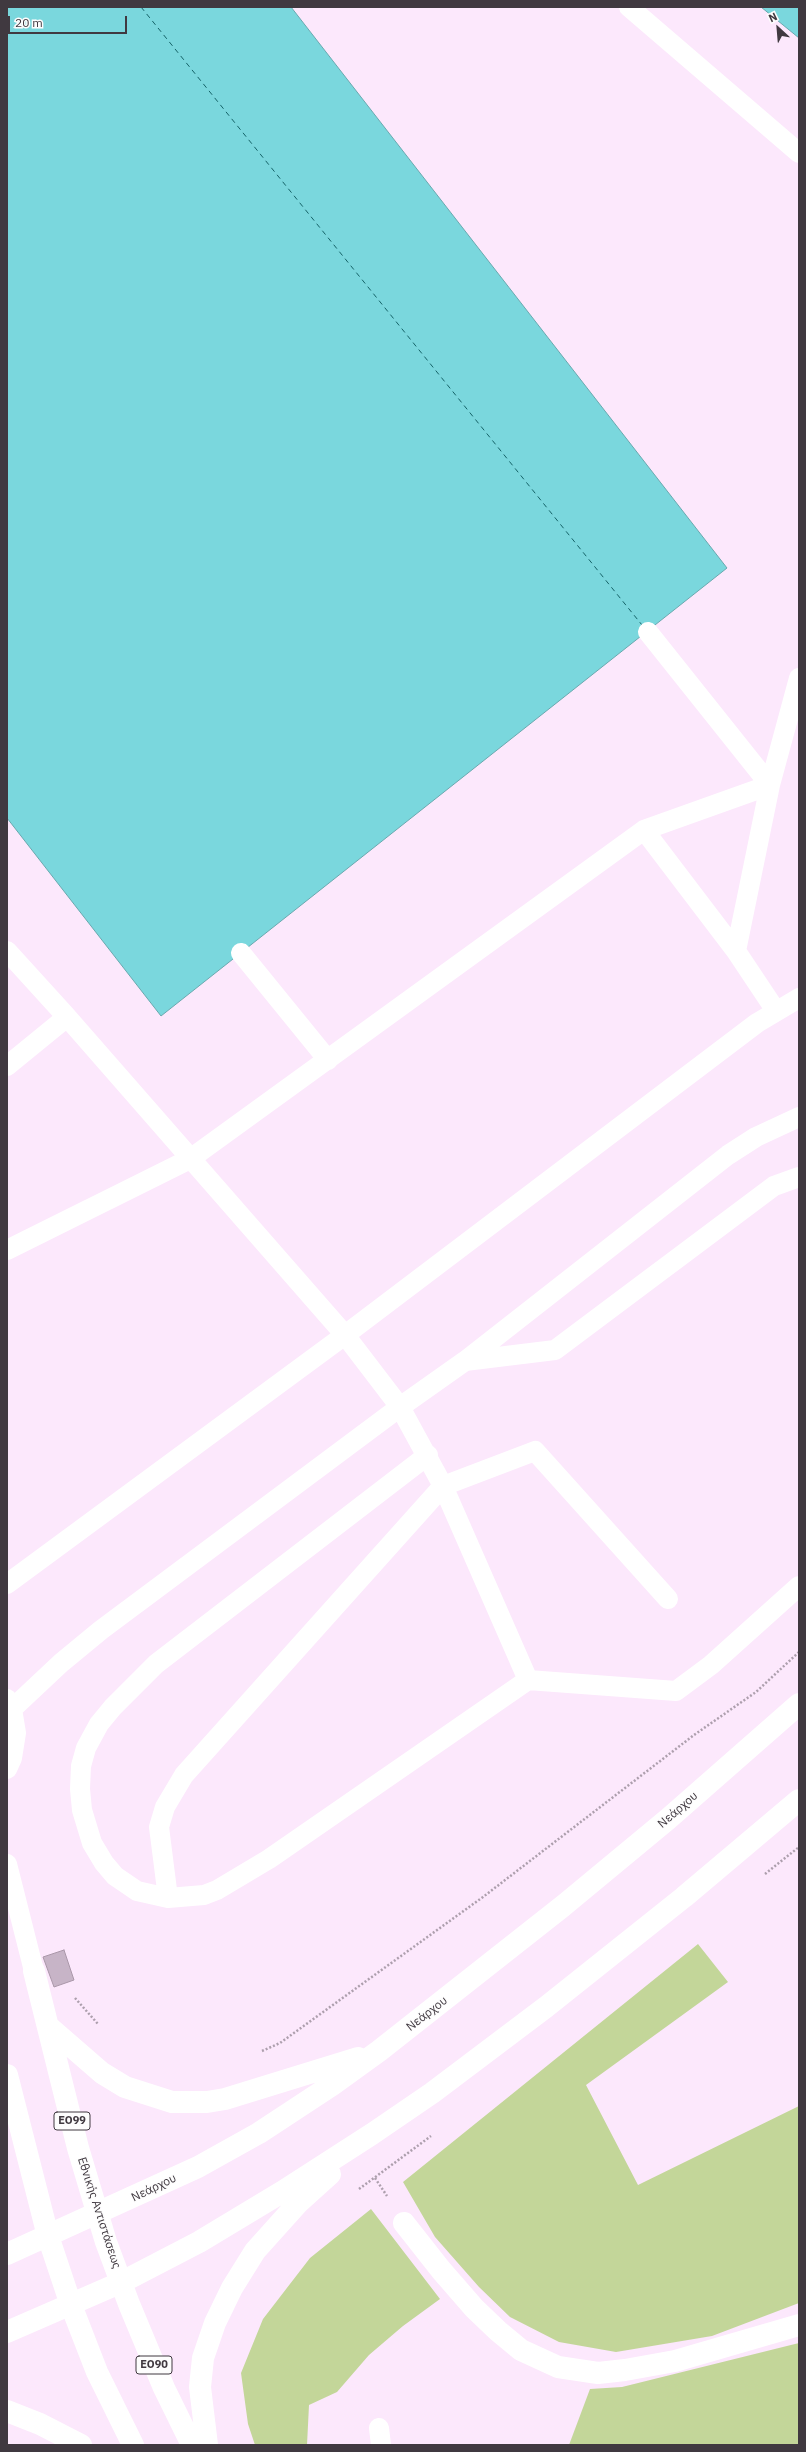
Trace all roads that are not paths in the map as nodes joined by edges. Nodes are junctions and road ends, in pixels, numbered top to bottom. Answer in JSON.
{"nodes":[{"id":1,"x":629,"y":7,"type":"edge"},
{"id":2,"x":799,"y":153,"type":"edge"},
{"id":3,"x":648,"y":632,"type":"dead end"},
{"id":4,"x":799,"y":678,"type":"edge"},
{"id":5,"x":770,"y":785,"type":"junction"},
{"id":6,"x":644,"y":830,"type":"junction"},
{"id":7,"x":7,"y":951,"type":"edge"},
{"id":8,"x":736,"y":951,"type":"junction"},
{"id":9,"x":241,"y":953,"type":"dead end"},
{"id":10,"x":799,"y":998,"type":"edge"},
{"id":11,"x":776,"y":1011,"type":"junction"},
{"id":12,"x":66,"y":1016,"type":"junction"},
{"id":13,"x":328,"y":1060,"type":"junction"},
{"id":14,"x":7,"y":1066,"type":"edge"},
{"id":15,"x":799,"y":1117,"type":"edge"},
{"id":16,"x":190,"y":1159,"type":"junction"},
{"id":17,"x":799,"y":1176,"type":"edge"},
{"id":18,"x":7,"y":1250,"type":"edge"},
{"id":19,"x":345,"y":1335,"type":"junction"},
{"id":20,"x":465,"y":1361,"type":"junction"},
{"id":21,"x":400,"y":1407,"type":"junction"},
{"id":22,"x":428,"y":1455,"type":"junction"},
{"id":23,"x":443,"y":1486,"type":"junction"},
{"id":24,"x":7,"y":1584,"type":"edge"},
{"id":25,"x":799,"y":1586,"type":"edge"},
{"id":26,"x":668,"y":1600,"type":"dead end"},
{"id":27,"x":528,"y":1680,"type":"junction"},
{"id":28,"x":9,"y":1704,"type":"edge"},
{"id":29,"x":799,"y":1704,"type":"edge"},
{"id":30,"x":7,"y":1769,"type":"edge"},
{"id":31,"x":799,"y":1800,"type":"edge"},
{"id":32,"x":7,"y":1864,"type":"edge"},
{"id":33,"x":168,"y":1898,"type":"junction"},
{"id":34,"x":34,"y":1971,"type":"joint"},
{"id":35,"x":49,"y":2027,"type":"junction"},
{"id":36,"x":379,"y":2052,"type":"junction"},
{"id":37,"x":7,"y":2075,"type":"edge"},
{"id":38,"x":372,"y":2134,"type":"junction"},
{"id":39,"x":97,"y":2215,"type":"junction"},
{"id":40,"x":404,"y":2223,"type":"dead end"},
{"id":41,"x":48,"y":2236,"type":"junction"},
{"id":42,"x":7,"y":2254,"type":"edge"},
{"id":43,"x":122,"y":2282,"type":"junction"},
{"id":44,"x":71,"y":2305,"type":"junction"},
{"id":45,"x":799,"y":2325,"type":"edge"},
{"id":46,"x":7,"y":2332,"type":"edge"},
{"id":47,"x":7,"y":2411,"type":"edge"},
{"id":48,"x":81,"y":2445,"type":"edge"},
{"id":49,"x":132,"y":2445,"type":"edge"},
{"id":50,"x":192,"y":2445,"type":"edge"},
{"id":51,"x":207,"y":2445,"type":"edge"}],
"edges":[{"from":1,"to":2,"type":"lane"},
{"from":3,"to":5,"type":"lane"},
{"from":4,"to":5,"type":"lane"},
{"from":5,"to":6,"type":"lane"},
{"from":5,"to":8,"type":"lane"},
{"from":6,"to":8,"type":"lane"},
{"from":6,"to":13,"type":"lane"},
{"from":7,"to":12,"type":"lane"},
{"from":8,"to":11,"type":"lane"},
{"from":9,"to":13,"type":"lane"},
{"from":10,"to":11,"type":"lane"},
{"from":11,"to":19,"type":"lane"},
{"from":12,"to":14,"type":"lane"},
{"from":12,"to":16,"type":"lane"},
{"from":13,"to":16,"type":"lane"},
{"from":15,"to":20,"type":"lane"},
{"from":16,"to":18,"type":"lane"},
{"from":16,"to":19,"type":"lane"},
{"from":17,"to":20,"type":"lane"},
{"from":19,"to":21,"type":"lane"},
{"from":19,"to":24,"type":"lane"},
{"from":20,"to":21,"type":"lane"},
{"from":21,"to":22,"type":"lane"},
{"from":21,"to":28,"type":"lane"},
{"from":22,"to":23,"type":"lane"},
{"from":22,"to":33,"type":"lane"},
{"from":23,"to":26,"type":"lane"},
{"from":23,"to":27,"type":"lane"},
{"from":23,"to":33,"type":"lane"},
{"from":25,"to":27,"type":"lane"},
{"from":27,"to":33,"type":"lane"},
{"from":28,"to":30,"type":"lane"},
{"from":29,"to":36,"type":"main road","name":"Νεάρχου"},
{"from":31,"to":38,"type":"main road"},
{"from":32,"to":34,"type":"lane"},
{"from":34,"to":35,"type":"main road","name":"Εθνικής Αντιστάσεως","number":"ΕΟ99"},
{"from":35,"to":36,"type":"main road"},
{"from":35,"to":39,"type":"main road","name":"Εθνικής Αντιστάσεως","number":"ΕΟ99"},
{"from":36,"to":39,"type":"main road","name":"Νεάρχου"},
{"from":37,"to":41,"type":"main road"},
{"from":38,"to":43,"type":"main road"},
{"from":38,"to":51,"type":"main road"},
{"from":39,"to":41,"type":"main road","name":"Νεάρχου"},
{"from":39,"to":43,"type":"main road","name":"Εθνικής Αντιστάσεως","number":"ΕΟ90"},
{"from":40,"to":45,"type":"main road"},
{"from":41,"to":42,"type":"main road","name":"Νεάρχου"},
{"from":41,"to":44,"type":"main road"},
{"from":43,"to":44,"type":"main road"},
{"from":43,"to":50,"type":"main road","name":"Εθνικής Αντιστάσεως","number":"ΕΟ90"},
{"from":44,"to":46,"type":"main road"},
{"from":44,"to":49,"type":"main road"},
{"from":47,"to":48,"type":"main road"}]}
